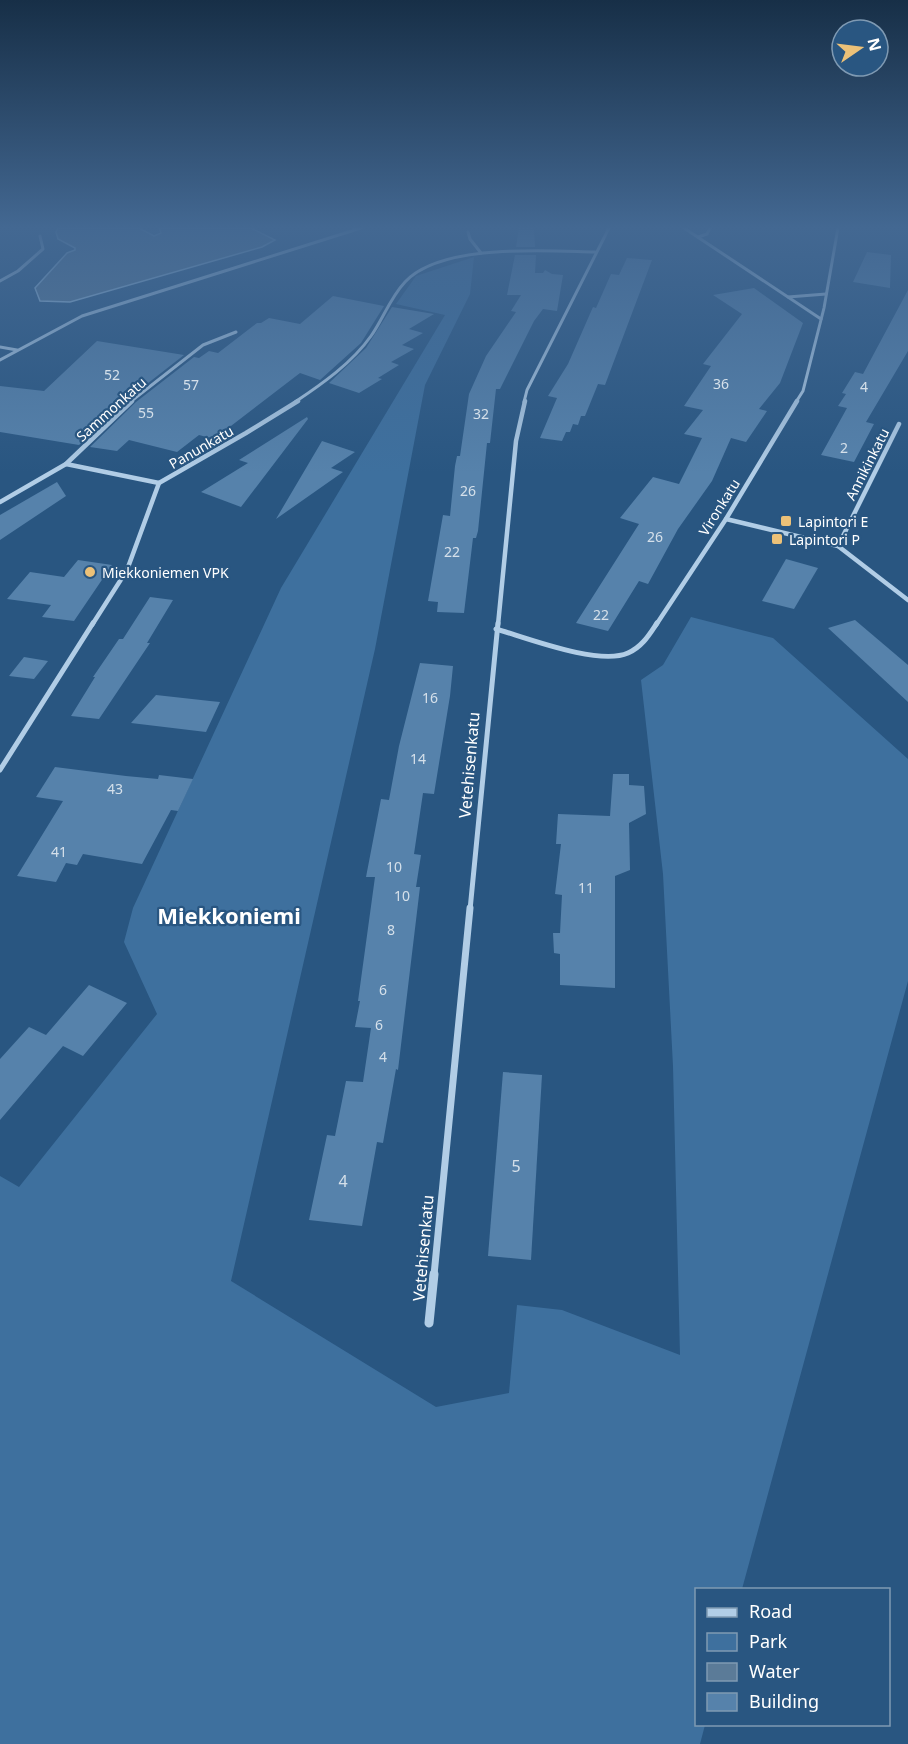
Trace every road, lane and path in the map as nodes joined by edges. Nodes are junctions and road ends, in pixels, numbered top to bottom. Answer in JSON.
{"nodes":[{"id":1,"x":103,"y":309,"type":"edge"},
{"id":2,"x":386,"y":309,"type":"edge"},
{"id":3,"x":567,"y":309,"type":"edge"},
{"id":4,"x":807,"y":309,"type":"edge"},
{"id":5,"x":823,"y":309,"type":"edge"},
{"id":6,"x":821,"y":319,"type":"junction"},
{"id":7,"x":236,"y":332,"type":"dead end"},
{"id":8,"x":0,"y":347,"type":"edge"},
{"id":9,"x":17,"y":350,"type":"junction"},
{"id":10,"x":0,"y":360,"type":"edge"},
{"id":11,"x":899,"y":424,"type":"dead end"},
{"id":12,"x":66,"y":464,"type":"junction"},
{"id":13,"x":159,"y":483,"type":"junction"},
{"id":14,"x":0,"y":502,"type":"edge"},
{"id":15,"x":726,"y":519,"type":"junction"},
{"id":16,"x":838,"y":546,"type":"junction"},
{"id":17,"x":908,"y":600,"type":"edge"},
{"id":18,"x":496,"y":629,"type":"junction"},
{"id":19,"x":0,"y":770,"type":"edge"},
{"id":20,"x":429,"y":1323,"type":"dead end"}],
"edges":[{"from":1,"to":9,"type":"street"},
{"from":2,"to":13,"type":"street","name":"Panunkatu"},
{"from":3,"to":18,"type":"street","name":"Vetehisenkatu"},
{"from":4,"to":6,"type":"street"},
{"from":5,"to":6,"type":"street","name":"Vironkatu"},
{"from":6,"to":15,"type":"street","name":"Vironkatu"},
{"from":7,"to":12,"type":"street","name":"Sammonkatu"},
{"from":8,"to":9,"type":"street"},
{"from":9,"to":10,"type":"street"},
{"from":11,"to":16,"type":"street","name":"Annikinkatu"},
{"from":12,"to":13,"type":"street"},
{"from":12,"to":14,"type":"street","name":"Sammonkatu"},
{"from":13,"to":19,"type":"street","name":"Panunkatu"},
{"from":15,"to":16,"type":"street"},
{"from":15,"to":18,"type":"street","name":"Vironkatu"},
{"from":16,"to":17,"type":"street"},
{"from":18,"to":20,"type":"street","name":"Vetehisenkatu"}]}
